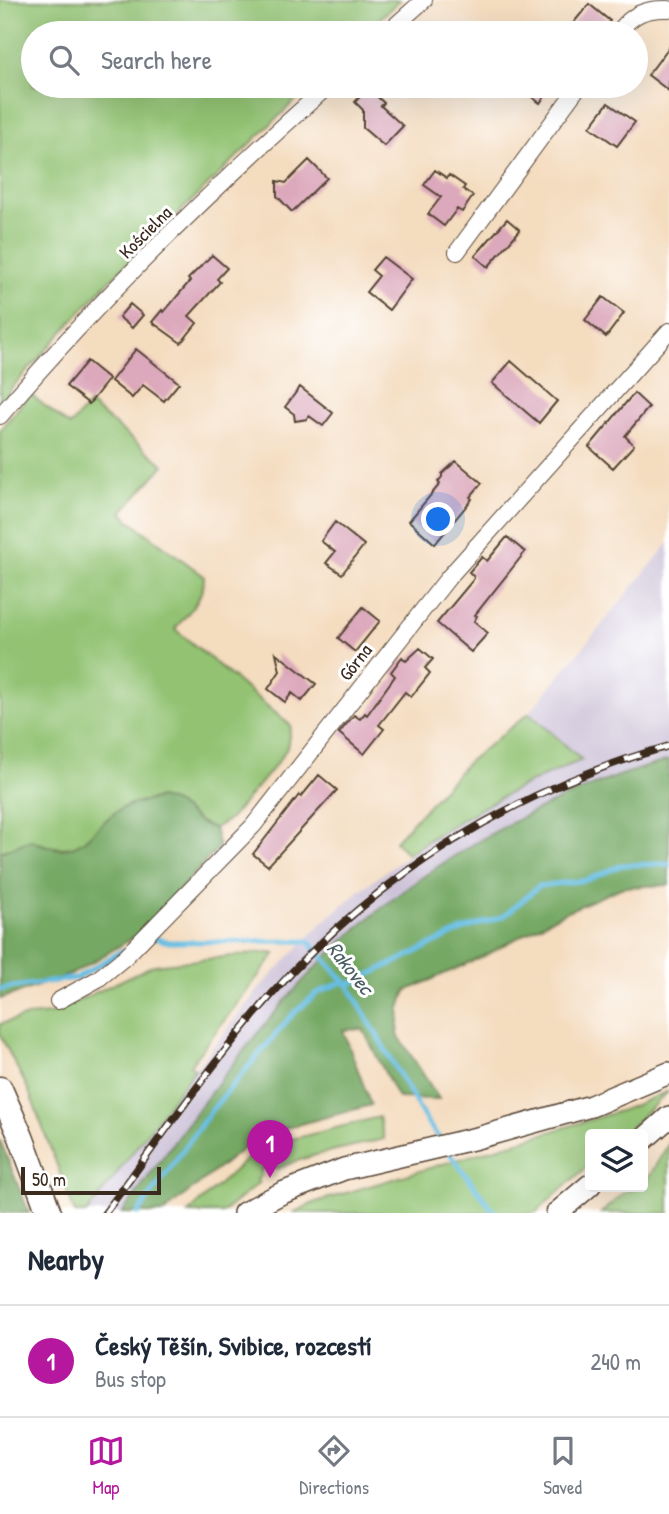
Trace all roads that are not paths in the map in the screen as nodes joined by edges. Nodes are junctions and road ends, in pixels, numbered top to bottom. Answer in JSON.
{"nodes":[{"id":1,"x":424,"y":0,"type":"edge"},
{"id":2,"x":669,"y":9,"type":"edge"},
{"id":3,"x":400,"y":21,"type":"edge"},
{"id":4,"x":628,"y":21,"type":"edge"},
{"id":5,"x":315,"y":98,"type":"edge"},
{"id":6,"x":570,"y":98,"type":"edge"},
{"id":7,"x":457,"y":252,"type":"dead end"},
{"id":8,"x":669,"y":331,"type":"edge"},
{"id":9,"x":0,"y":416,"type":"edge"},
{"id":10,"x":58,"y":1001,"type":"dead end"},
{"id":11,"x":669,"y":1073,"type":"edge"},
{"id":12,"x":0,"y":1089,"type":"edge"},
{"id":13,"x":669,"y":1116,"type":"edge"},
{"id":14,"x":648,"y":1135,"type":"edge"},
{"id":15,"x":585,"y":1189,"type":"edge"},
{"id":16,"x":49,"y":1213,"type":"edge"},
{"id":17,"x":244,"y":1213,"type":"edge"},
{"id":18,"x":558,"y":1213,"type":"edge"}],
"edges":[{"from":1,"to":3,"type":"street"},
{"from":2,"to":4,"type":"street"},
{"from":5,"to":9,"type":"street","name":"Kościelna"},
{"from":6,"to":7,"type":"street"},
{"from":8,"to":10,"type":"street","name":"Górna"},
{"from":11,"to":17,"type":"main road"},
{"from":12,"to":16,"type":"main road"},
{"from":13,"to":14,"type":"main road"},
{"from":15,"to":18,"type":"main road"}]}
